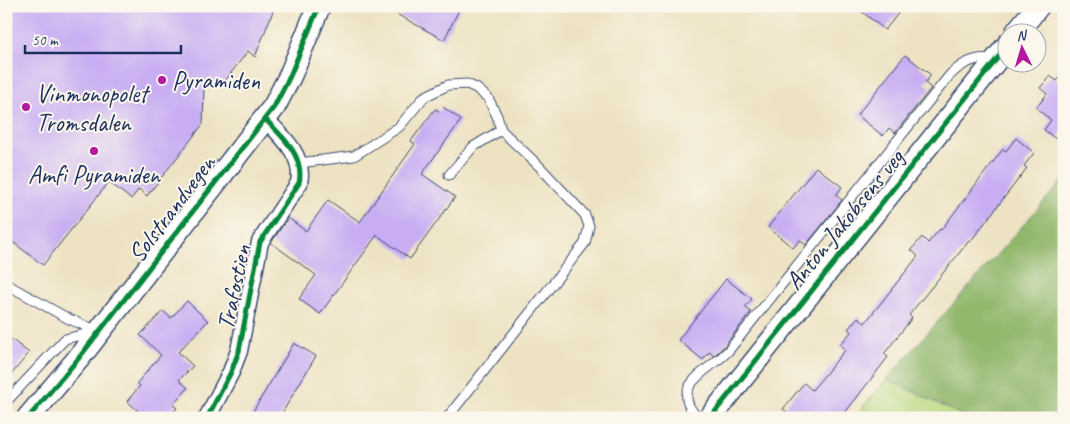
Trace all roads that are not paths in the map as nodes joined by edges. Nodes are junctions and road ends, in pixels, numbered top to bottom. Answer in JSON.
{"nodes":[{"id":1,"x":319,"y":6,"type":"edge"},
{"id":2,"x":1038,"y":6,"type":"edge"},
{"id":3,"x":1025,"y":22,"type":"edge"},
{"id":4,"x":998,"y":53,"type":"edge"},
{"id":5,"x":998,"y":56,"type":"edge"},
{"id":6,"x":266,"y":119,"type":"junction"},
{"id":7,"x":501,"y":130,"type":"junction"},
{"id":8,"x":299,"y":163,"type":"junction"},
{"id":9,"x":449,"y":175,"type":"dead end"},
{"id":10,"x":6,"y":284,"type":"edge"},
{"id":11,"x":98,"y":331,"type":"junction"},
{"id":12,"x":6,"y":402,"type":"edge"},
{"id":13,"x":28,"y":418,"type":"edge"},
{"id":14,"x":207,"y":418,"type":"edge"},
{"id":15,"x":448,"y":418,"type":"edge"},
{"id":16,"x":698,"y":418,"type":"edge"},
{"id":17,"x":710,"y":418,"type":"edge"}],
"edges":[{"from":1,"to":6,"type":"street","name":"Solstrandvegen"},
{"from":2,"to":3,"type":"street"},
{"from":4,"to":16,"type":"lane"},
{"from":5,"to":17,"type":"street","name":"Anton Jakobsens veg"},
{"from":6,"to":8,"type":"street"},
{"from":6,"to":11,"type":"street","name":"Solstrandvegen"},
{"from":7,"to":8,"type":"lane"},
{"from":7,"to":9,"type":"lane"},
{"from":7,"to":15,"type":"lane"},
{"from":8,"to":14,"type":"street","name":"Trafostien"},
{"from":10,"to":11,"type":"lane"},
{"from":11,"to":12,"type":"lane"},
{"from":11,"to":13,"type":"street","name":"Solstrandvegen"}]}
